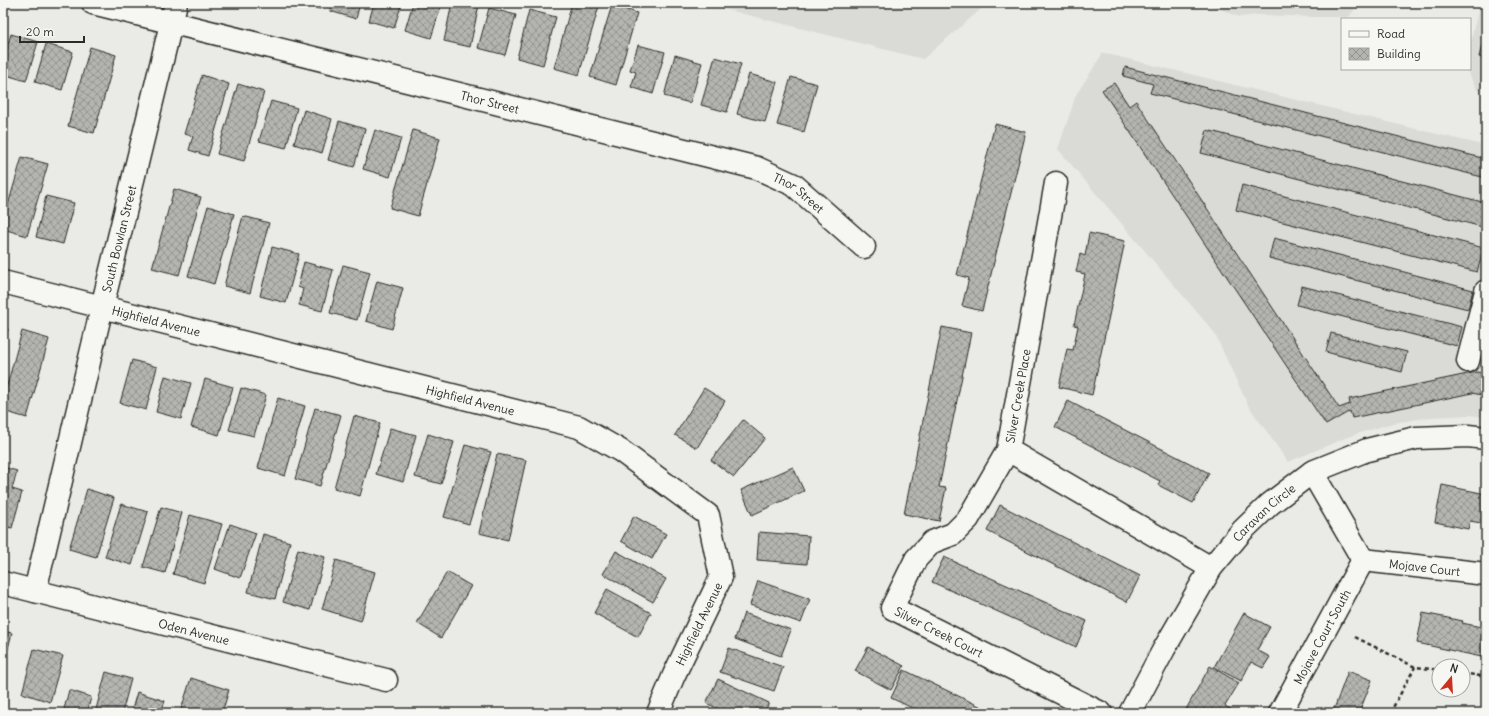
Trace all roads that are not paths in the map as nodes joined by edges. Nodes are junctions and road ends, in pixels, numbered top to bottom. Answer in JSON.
{"nodes":[{"id":1,"x":93,"y":3,"type":"edge"},
{"id":2,"x":173,"y":13,"type":"edge"},
{"id":3,"x":1056,"y":182,"type":"dead end"},
{"id":4,"x":864,"y":247,"type":"dead end"},
{"id":5,"x":3,"y":282,"type":"edge"},
{"id":6,"x":1486,"y":291,"type":"edge"},
{"id":7,"x":102,"y":307,"type":"junction"},
{"id":8,"x":1468,"y":361,"type":"dead end"},
{"id":9,"x":1486,"y":438,"type":"edge"},
{"id":10,"x":1008,"y":450,"type":"junction"},
{"id":11,"x":1312,"y":472,"type":"junction"},
{"id":12,"x":1363,"y":560,"type":"junction"},
{"id":13,"x":1211,"y":568,"type":"junction"},
{"id":14,"x":1486,"y":574,"type":"edge"},
{"id":15,"x":3,"y":583,"type":"edge"},
{"id":16,"x":35,"y":591,"type":"junction"},
{"id":17,"x":386,"y":680,"type":"dead end"},
{"id":18,"x":658,"y":713,"type":"edge"},
{"id":19,"x":1101,"y":713,"type":"edge"},
{"id":20,"x":1130,"y":713,"type":"edge"},
{"id":21,"x":1280,"y":713,"type":"edge"}],
"edges":[{"from":1,"to":2,"type":"street","name":"Thor Street"},
{"from":2,"to":4,"type":"street","name":"Thor Street"},
{"from":2,"to":7,"type":"street","name":"South Bowlan Street"},
{"from":3,"to":10,"type":"street","name":"Silver Creek Place"},
{"from":5,"to":7,"type":"street","name":"Highfield Avenue"},
{"from":6,"to":8,"type":"street"},
{"from":7,"to":16,"type":"street","name":"South Bowlan Street"},
{"from":7,"to":18,"type":"street","name":"Highfield Avenue"},
{"from":9,"to":11,"type":"street","name":"Caravan Circle"},
{"from":10,"to":13,"type":"street","name":"Silver Creek Place"},
{"from":10,"to":19,"type":"street","name":"Silver Creek Court"},
{"from":11,"to":12,"type":"street"},
{"from":11,"to":13,"type":"street","name":"Caravan Circle"},
{"from":12,"to":14,"type":"street","name":"Mojave Court"},
{"from":12,"to":21,"type":"street","name":"Mojave Court South"},
{"from":13,"to":20,"type":"street","name":"Caravan Circle"},
{"from":15,"to":16,"type":"street","name":"Oden Avenue"},
{"from":16,"to":17,"type":"street","name":"Oden Avenue"}]}
